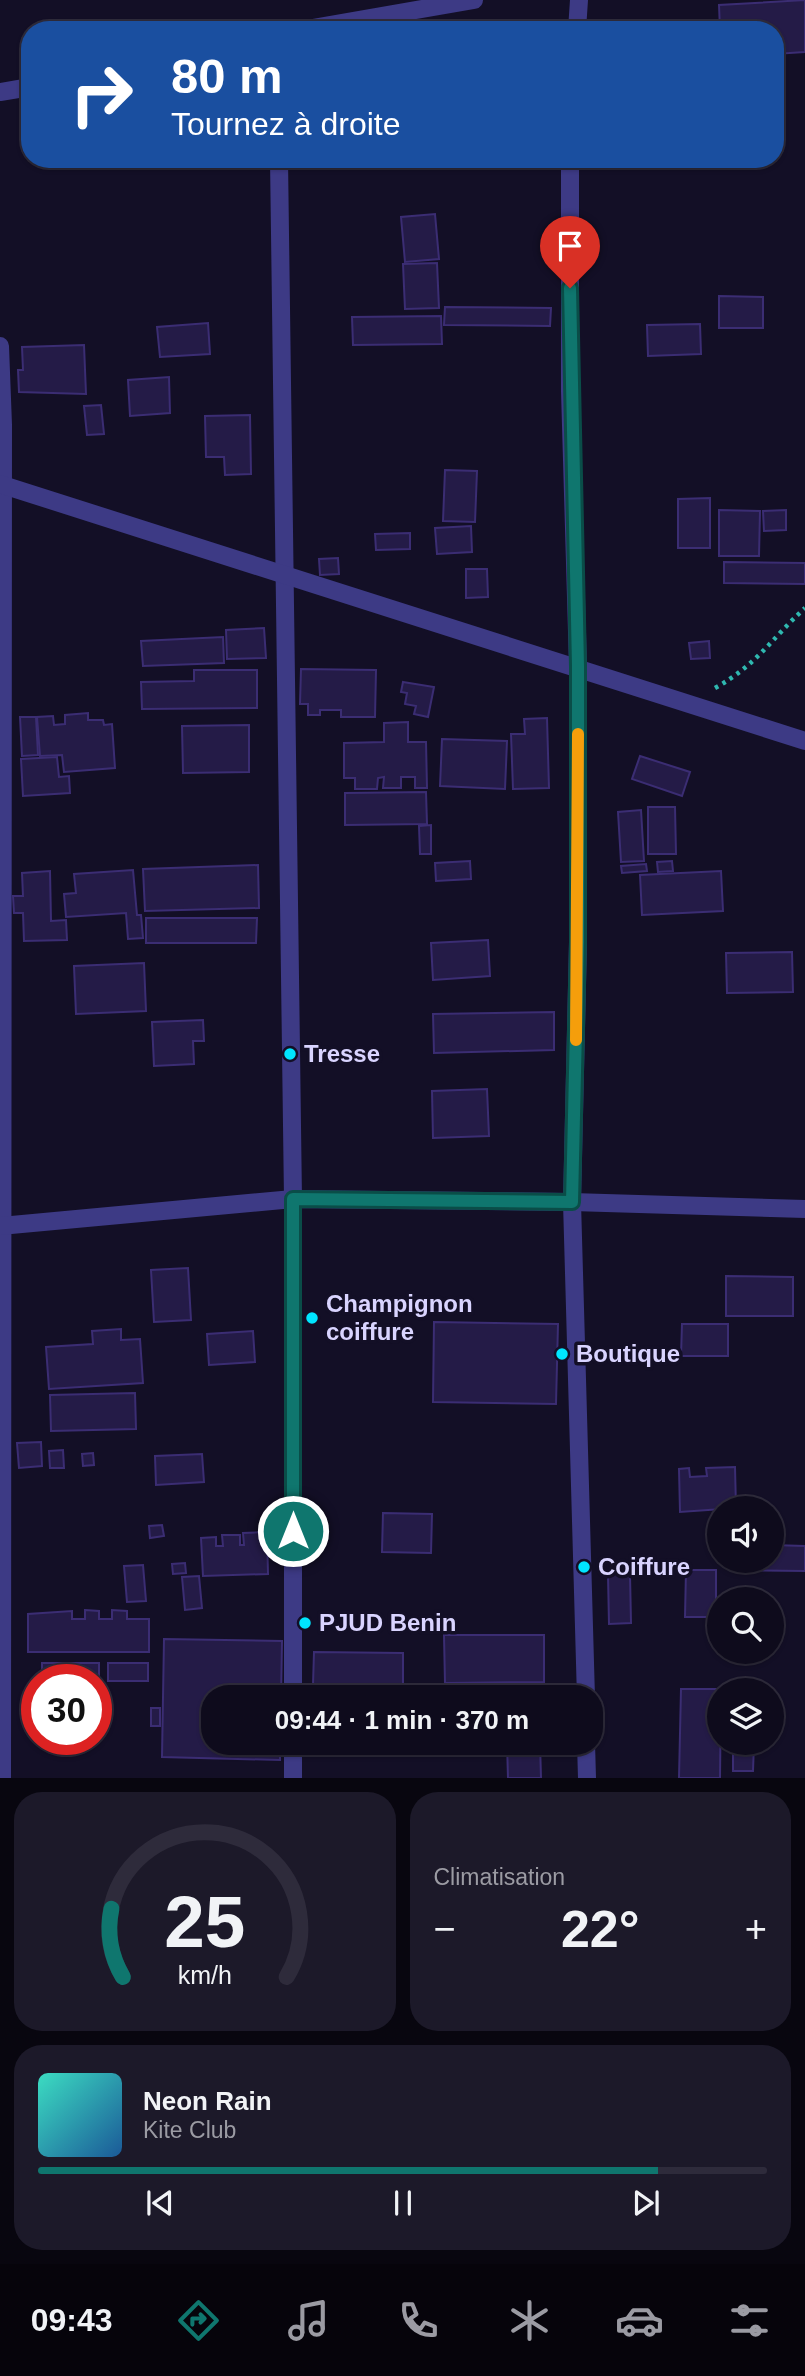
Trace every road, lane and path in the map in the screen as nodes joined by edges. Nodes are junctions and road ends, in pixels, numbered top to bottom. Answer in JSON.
{"nodes":[{"id":1,"x":474,"y":0,"type":"edge"},
{"id":2,"x":579,"y":0,"type":"edge"},
{"id":3,"x":352,"y":21,"type":"edge"},
{"id":4,"x":578,"y":21,"type":"edge"},
{"id":5,"x":21,"y":88,"type":"edge"},
{"id":6,"x":0,"y":92,"type":"edge"},
{"id":7,"x":279,"y":168,"type":"edge"},
{"id":8,"x":570,"y":168,"type":"edge"},
{"id":9,"x":0,"y":346,"type":"edge"},
{"id":10,"x":1,"y":484,"type":"edge"},
{"id":11,"x":286,"y":576,"type":"junction"},
{"id":12,"x":805,"y":608,"type":"edge"},
{"id":13,"x":578,"y":666,"type":"junction"},
{"id":14,"x":687,"y":704,"type":"junction"},
{"id":15,"x":805,"y":741,"type":"edge"},
{"id":16,"x":293,"y":1199,"type":"junction"},
{"id":17,"x":572,"y":1202,"type":"junction"},
{"id":18,"x":805,"y":1209,"type":"edge"},
{"id":19,"x":0,"y":1226,"type":"edge"},
{"id":20,"x":293,"y":1685,"type":"edge"},
{"id":21,"x":586,"y":1685,"type":"edge"},
{"id":22,"x":293,"y":1755,"type":"edge"},
{"id":23,"x":586,"y":1755,"type":"edge"},
{"id":24,"x":2,"y":1777,"type":"edge"},
{"id":25,"x":293,"y":1777,"type":"edge"},
{"id":26,"x":587,"y":1777,"type":"edge"}],
"edges":[{"from":1,"to":3,"type":"street"},
{"from":2,"to":4,"type":"street"},
{"from":5,"to":6,"type":"street"},
{"from":7,"to":11,"type":"street"},
{"from":8,"to":13,"type":"street"},
{"from":9,"to":10,"type":"street"},
{"from":10,"to":11,"type":"street"},
{"from":10,"to":19,"type":"street"},
{"from":11,"to":13,"type":"street"},
{"from":11,"to":16,"type":"street"},
{"from":12,"to":14,"type":"path"},
{"from":13,"to":14,"type":"street"},
{"from":13,"to":17,"type":"street"},
{"from":14,"to":15,"type":"street"},
{"from":16,"to":17,"type":"street"},
{"from":16,"to":19,"type":"street"},
{"from":16,"to":20,"type":"street"},
{"from":17,"to":18,"type":"street"},
{"from":17,"to":21,"type":"street"},
{"from":19,"to":24,"type":"street"},
{"from":22,"to":25,"type":"street"},
{"from":23,"to":26,"type":"street"}]}
